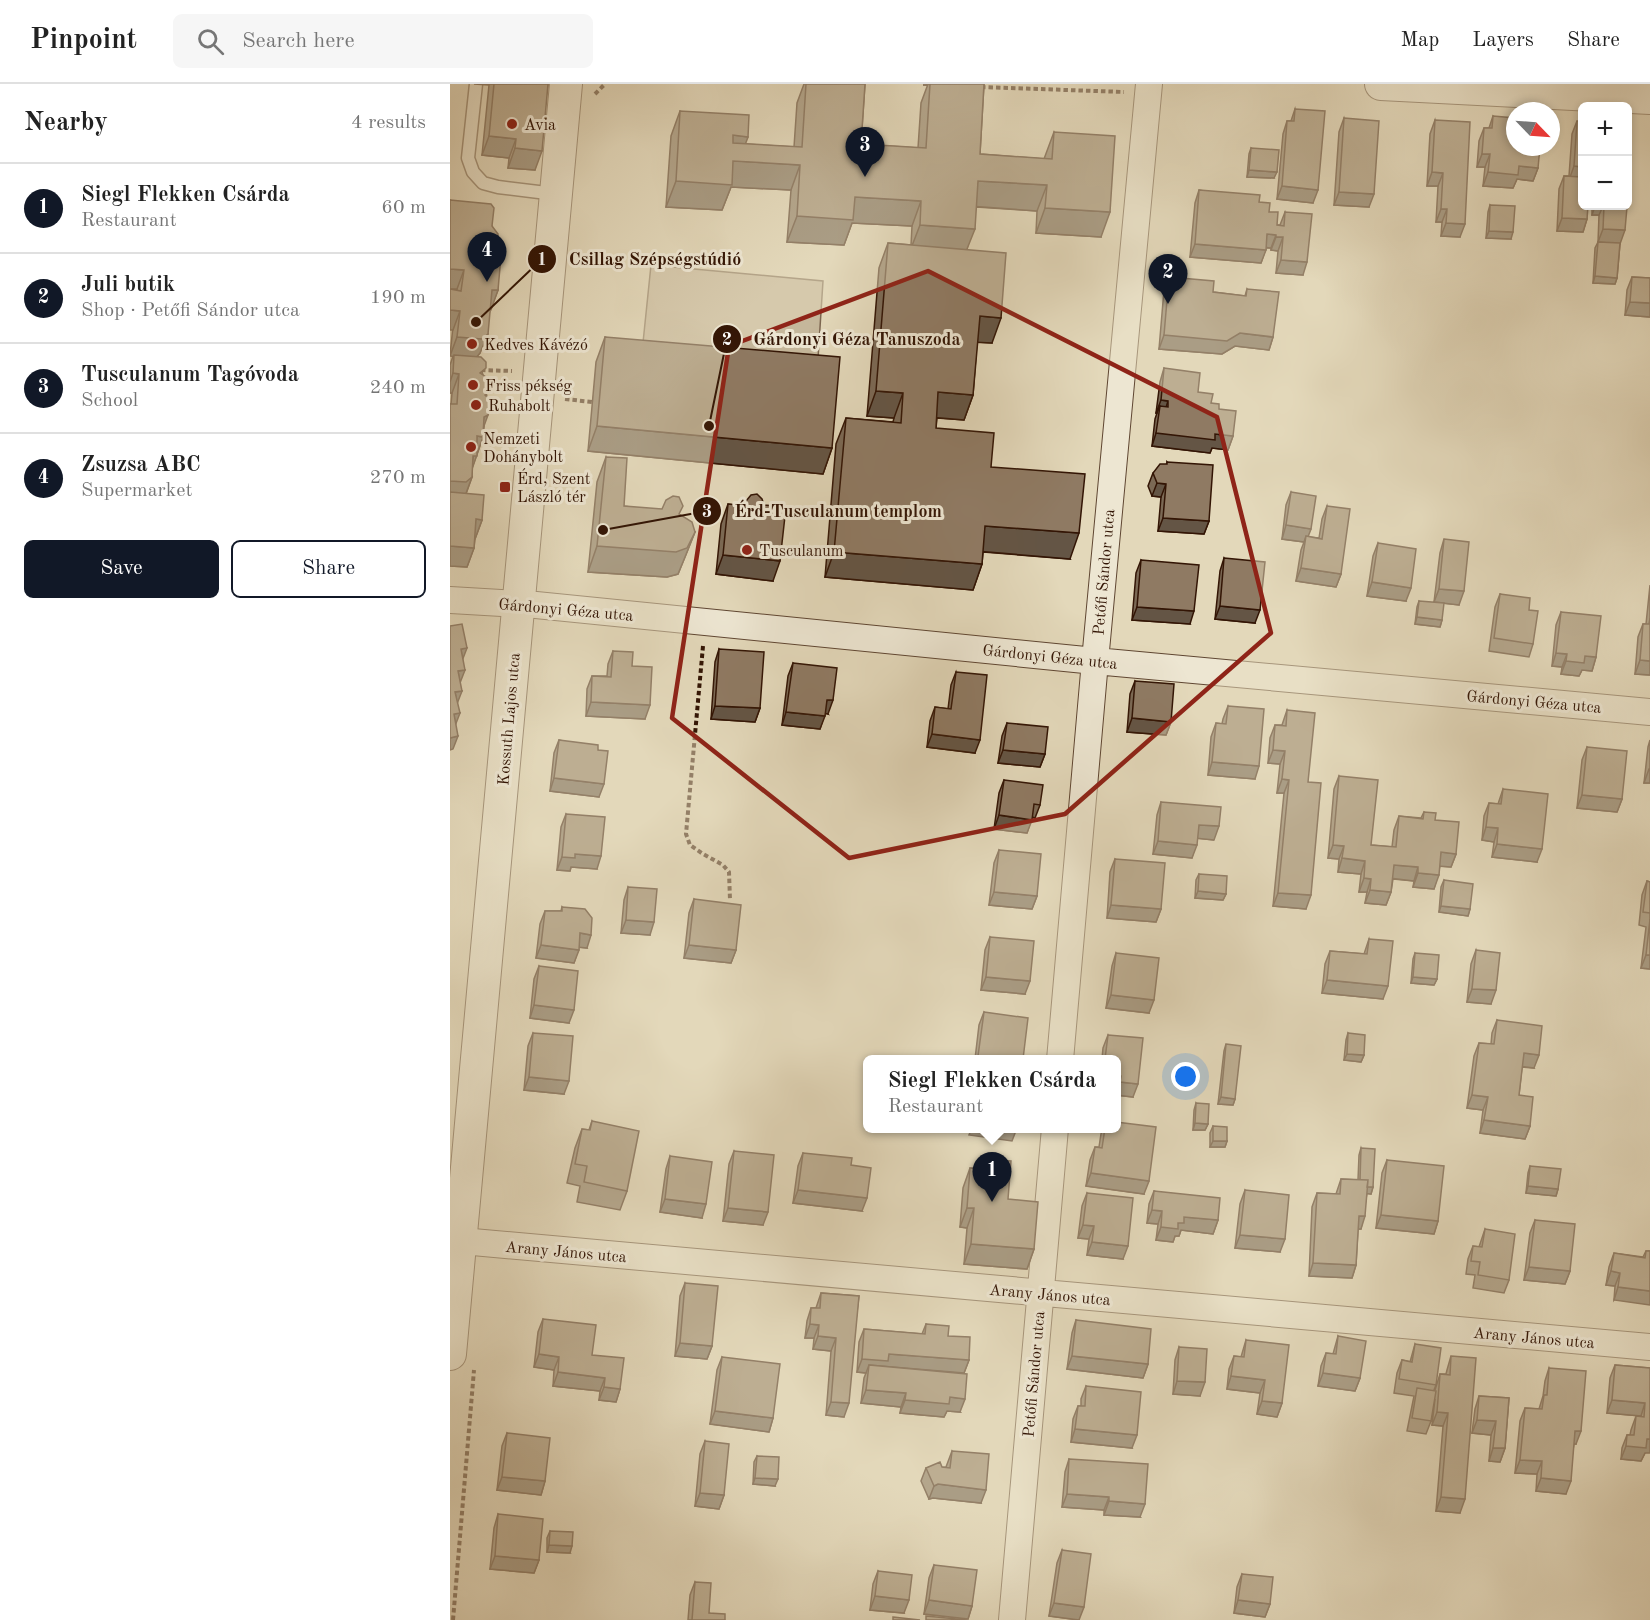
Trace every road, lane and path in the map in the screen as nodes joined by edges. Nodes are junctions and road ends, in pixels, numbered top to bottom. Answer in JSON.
{"nodes":[{"id":1,"x":476,"y":84,"type":"edge"},
{"id":2,"x":567,"y":84,"type":"edge"},
{"id":3,"x":924,"y":84,"type":"edge"},
{"id":4,"x":1108,"y":84,"type":"edge"},
{"id":5,"x":1381,"y":84,"type":"edge"},
{"id":6,"x":935,"y":85,"type":"edge"},
{"id":7,"x":971,"y":86,"type":"edge"},
{"id":8,"x":1149,"y":88,"type":"edge"},
{"id":9,"x":1108,"y":91,"type":"junction"},
{"id":10,"x":1650,"y":98,"type":"edge"},
{"id":11,"x":556,"y":194,"type":"junction"},
{"id":12,"x":475,"y":369,"type":"edge"},
{"id":13,"x":540,"y":372,"type":"junction"},
{"id":14,"x":450,"y":600,"type":"edge"},
{"id":15,"x":518,"y":603,"type":"junction"},
{"id":16,"x":702,"y":660,"type":"dead end"},
{"id":17,"x":1095,"y":661,"type":"junction"},
{"id":18,"x":1650,"y":712,"type":"edge"},
{"id":19,"x":730,"y":900,"type":"dead end"},
{"id":20,"x":1060,"y":1055,"type":"edge"},
{"id":21,"x":1055,"y":1133,"type":"edge"},
{"id":22,"x":455,"y":1241,"type":"edge"},
{"id":23,"x":1040,"y":1293,"type":"junction"},
{"id":24,"x":1650,"y":1347,"type":"edge"},
{"id":25,"x":450,"y":1354,"type":"edge"},
{"id":26,"x":1012,"y":1620,"type":"edge"}],
"edges":[{"from":1,"to":11,"type":"lane"},
{"from":2,"to":11,"type":"street","name":"Kossuth Lajos utca"},
{"from":3,"to":6,"type":"path"},
{"from":4,"to":9,"type":"path"},
{"from":5,"to":10,"type":"street"},
{"from":7,"to":9,"type":"path"},
{"from":8,"to":9,"type":"path"},
{"from":8,"to":17,"type":"street","name":"Petőfi Sándor utca"},
{"from":11,"to":13,"type":"street","name":"Kossuth Lajos utca"},
{"from":12,"to":13,"type":"path"},
{"from":13,"to":15,"type":"street","name":"Kossuth Lajos utca"},
{"from":14,"to":15,"type":"street","name":"Gárdonyi Géza utca"},
{"from":15,"to":17,"type":"street","name":"Gárdonyi Géza utca"},
{"from":15,"to":22,"type":"street","name":"Kossuth Lajos utca"},
{"from":16,"to":19,"type":"path"},
{"from":17,"to":18,"type":"street","name":"Gárdonyi Géza utca"},
{"from":17,"to":20,"type":"street","name":"Petőfi Sándor utca"},
{"from":21,"to":23,"type":"street","name":"Petőfi Sándor utca"},
{"from":22,"to":23,"type":"street","name":"Arany János utca"},
{"from":22,"to":25,"type":"street","name":"Kossuth Lajos utca"},
{"from":23,"to":24,"type":"street","name":"Arany János utca"},
{"from":23,"to":26,"type":"street","name":"Petőfi Sándor utca"}]}
